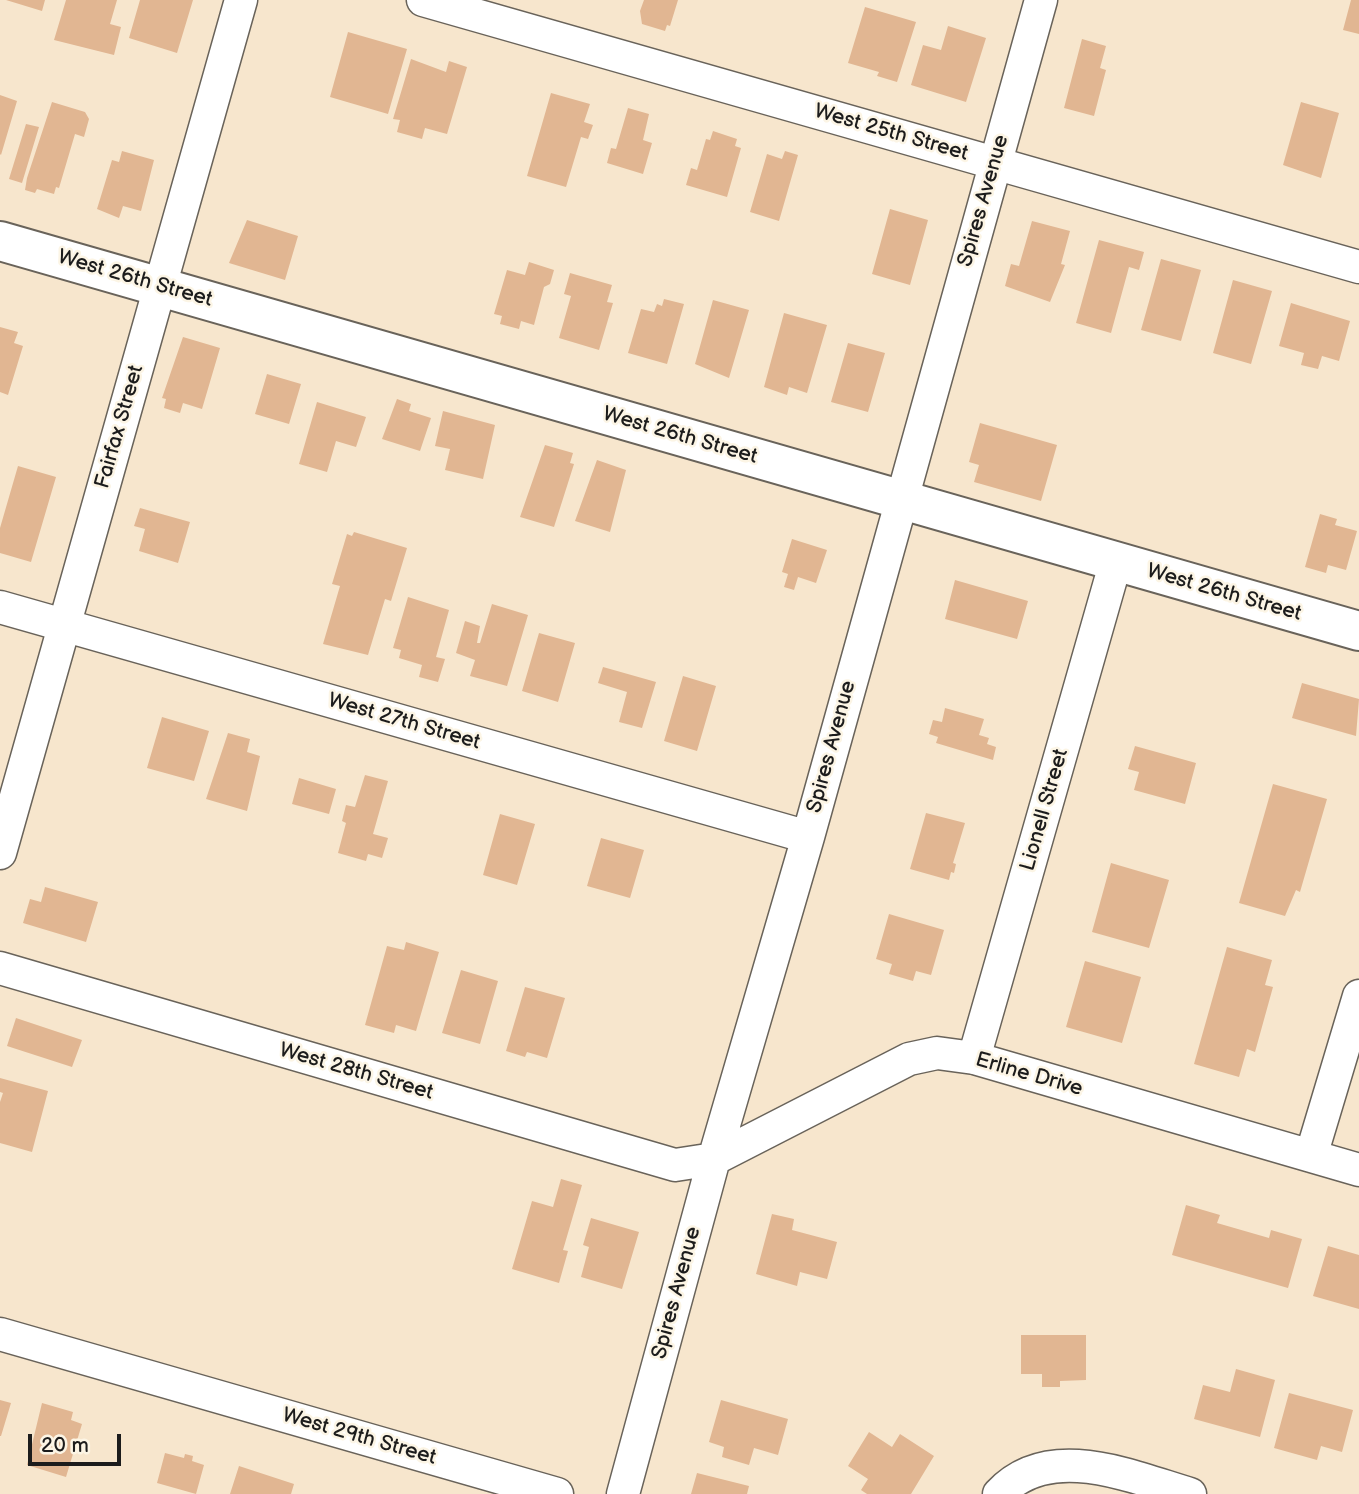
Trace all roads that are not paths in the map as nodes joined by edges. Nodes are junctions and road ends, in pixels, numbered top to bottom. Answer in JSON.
{"nodes":[{"id":1,"x":241,"y":0,"type":"edge"},
{"id":2,"x":423,"y":0,"type":"edge"},
{"id":3,"x":1041,"y":0,"type":"edge"},
{"id":4,"x":995,"y":162,"type":"junction"},
{"id":5,"x":0,"y":241,"type":"edge"},
{"id":6,"x":1359,"y":267,"type":"edge"},
{"id":7,"x":160,"y":286,"type":"junction"},
{"id":8,"x":901,"y":500,"type":"junction"},
{"id":9,"x":1116,"y":562,"type":"junction"},
{"id":10,"x":0,"y":607,"type":"edge"},
{"id":11,"x":63,"y":624,"type":"junction"},
{"id":12,"x":1359,"y":631,"type":"edge"},
{"id":13,"x":808,"y":837,"type":"junction"},
{"id":14,"x":0,"y":853,"type":"edge"},
{"id":15,"x":0,"y":968,"type":"edge"},
{"id":16,"x":1359,"y":996,"type":"edge"},
{"id":17,"x":974,"y":1058,"type":"junction"},
{"id":18,"x":1311,"y":1156,"type":"junction"},
{"id":19,"x":714,"y":1160,"type":"junction"},
{"id":20,"x":1359,"y":1170,"type":"edge"},
{"id":21,"x":0,"y":1334,"type":"edge"},
{"id":22,"x":557,"y":1494,"type":"edge"},
{"id":23,"x":623,"y":1494,"type":"edge"},
{"id":24,"x":999,"y":1494,"type":"edge"},
{"id":25,"x":1189,"y":1494,"type":"edge"}],
"edges":[{"from":1,"to":7,"type":"street","name":"Fairfax Street"},
{"from":2,"to":4,"type":"street","name":"West 25th Street"},
{"from":3,"to":4,"type":"street","name":"Spires Avenue"},
{"from":4,"to":6,"type":"street","name":"West 25th Street"},
{"from":4,"to":8,"type":"street","name":"Spires Avenue"},
{"from":5,"to":7,"type":"main road","name":"West 26th Street"},
{"from":7,"to":8,"type":"main road","name":"West 26th Street"},
{"from":7,"to":11,"type":"street","name":"Fairfax Street"},
{"from":8,"to":9,"type":"main road","name":"West 26th Street"},
{"from":8,"to":13,"type":"street","name":"Spires Avenue"},
{"from":9,"to":12,"type":"main road","name":"West 26th Street"},
{"from":9,"to":17,"type":"street","name":"Lionell Street"},
{"from":10,"to":11,"type":"street","name":"West 27th Street"},
{"from":11,"to":13,"type":"street","name":"West 27th Street"},
{"from":11,"to":14,"type":"street","name":"Fairfax Street"},
{"from":13,"to":19,"type":"street","name":"Spires Avenue"},
{"from":15,"to":19,"type":"street","name":"West 28th Street"},
{"from":16,"to":18,"type":"street"},
{"from":17,"to":18,"type":"street","name":"Erline Drive"},
{"from":17,"to":19,"type":"street","name":"Erline Drive"},
{"from":18,"to":20,"type":"street","name":"Erline Drive"},
{"from":19,"to":23,"type":"street","name":"Spires Avenue"},
{"from":21,"to":22,"type":"street","name":"West 29th Street"},
{"from":24,"to":25,"type":"street"}]}
